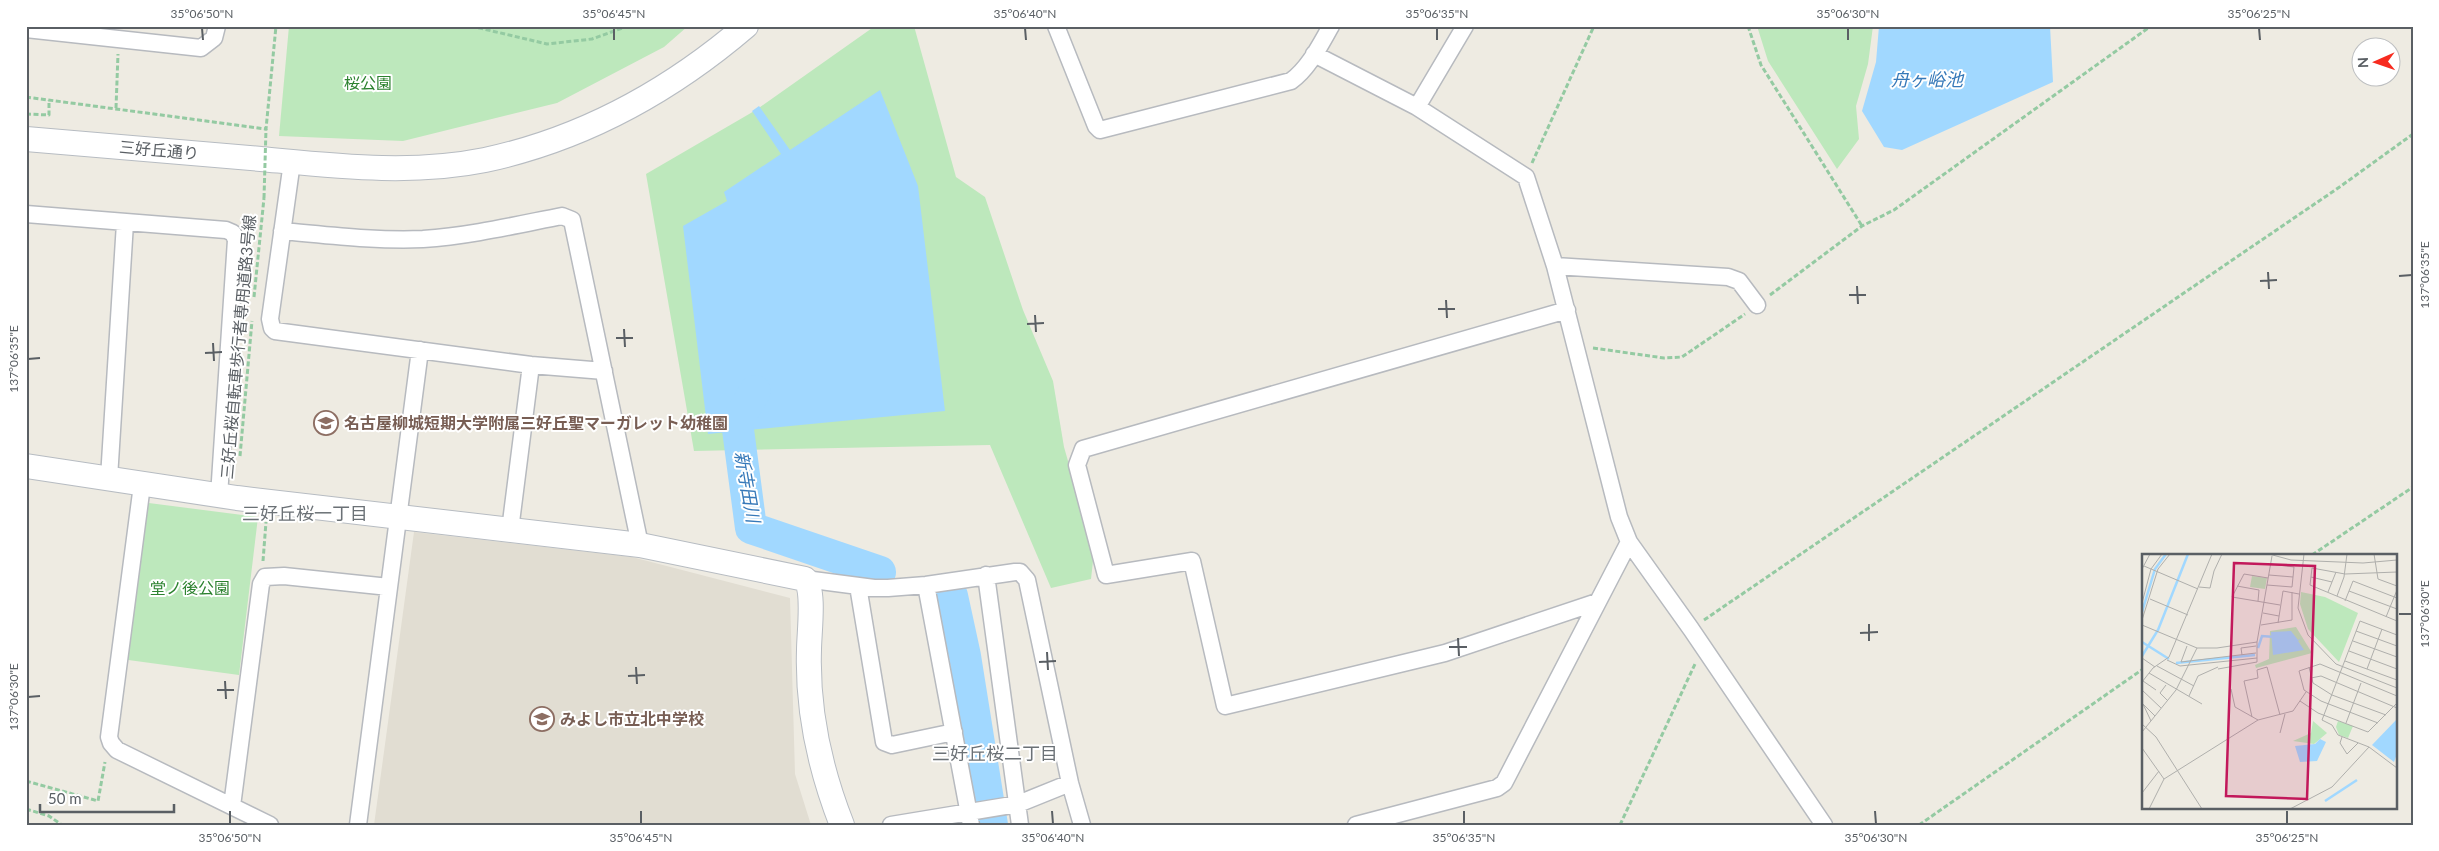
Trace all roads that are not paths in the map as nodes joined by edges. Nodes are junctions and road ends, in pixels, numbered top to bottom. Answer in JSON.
{"nodes":[{"id":1,"x":217,"y":26,"type":"edge"},
{"id":2,"x":746,"y":26,"type":"edge"},
{"id":3,"x":1331,"y":26,"type":"edge"},
{"id":4,"x":1465,"y":26,"type":"edge"},
{"id":5,"x":1060,"y":27,"type":"edge"},
{"id":6,"x":26,"y":29,"type":"edge"},
{"id":7,"x":119,"y":33,"type":"edge"},
{"id":8,"x":1314,"y":54,"type":"junction"},
{"id":9,"x":1417,"y":107,"type":"junction"},
{"id":10,"x":26,"y":138,"type":"edge"},
{"id":11,"x":292,"y":162,"type":"junction"},
{"id":12,"x":26,"y":214,"type":"edge"},
{"id":13,"x":125,"y":223,"type":"junction"},
{"id":14,"x":282,"y":231,"type":"junction"},
{"id":15,"x":1555,"y":266,"type":"junction"},
{"id":16,"x":1757,"y":305,"type":"road end"},
{"id":17,"x":1567,"y":310,"type":"junction"},
{"id":18,"x":420,"y":350,"type":"junction"},
{"id":19,"x":531,"y":365,"type":"junction"},
{"id":20,"x":604,"y":371,"type":"junction"},
{"id":21,"x":26,"y":466,"type":"edge"},
{"id":22,"x":109,"y":478,"type":"junction"},
{"id":23,"x":142,"y":485,"type":"junction"},
{"id":24,"x":219,"y":496,"type":"junction"},
{"id":25,"x":399,"y":517,"type":"junction"},
{"id":26,"x":510,"y":530,"type":"junction"},
{"id":27,"x":1628,"y":542,"type":"junction"},
{"id":28,"x":640,"y":545,"type":"junction"},
{"id":29,"x":986,"y":575,"type":"junction"},
{"id":30,"x":805,"y":580,"type":"junction"},
{"id":31,"x":926,"y":585,"type":"junction"},
{"id":32,"x":858,"y":586,"type":"junction"},
{"id":33,"x":388,"y":587,"type":"junction"},
{"id":34,"x":1597,"y":602,"type":"junction"},
{"id":35,"x":954,"y":732,"type":"junction"},
{"id":36,"x":1070,"y":783,"type":"junction"},
{"id":37,"x":1018,"y":804,"type":"junction"},
{"id":38,"x":232,"y":806,"type":"junction"},
{"id":39,"x":970,"y":818,"type":"edge"},
{"id":40,"x":270,"y":825,"type":"edge"},
{"id":41,"x":358,"y":825,"type":"edge"},
{"id":42,"x":842,"y":825,"type":"edge"},
{"id":43,"x":891,"y":825,"type":"edge"},
{"id":44,"x":1020,"y":825,"type":"edge"},
{"id":45,"x":1082,"y":825,"type":"edge"},
{"id":46,"x":1356,"y":825,"type":"edge"},
{"id":47,"x":1824,"y":825,"type":"edge"}],
"edges":[{"from":1,"to":7,"type":"street"},
{"from":2,"to":11,"type":"street","name":"三好丘通り"},
{"from":3,"to":8,"type":"street"},
{"from":4,"to":9,"type":"street"},
{"from":5,"to":8,"type":"street"},
{"from":6,"to":7,"type":"street"},
{"from":8,"to":9,"type":"street"},
{"from":9,"to":15,"type":"street"},
{"from":10,"to":11,"type":"street","name":"三好丘通り"},
{"from":11,"to":14,"type":"street"},
{"from":12,"to":13,"type":"street"},
{"from":13,"to":22,"type":"street"},
{"from":13,"to":24,"type":"street"},
{"from":14,"to":18,"type":"street"},
{"from":14,"to":20,"type":"street"},
{"from":15,"to":16,"type":"street"},
{"from":15,"to":17,"type":"street"},
{"from":17,"to":27,"type":"street"},
{"from":17,"to":34,"type":"street"},
{"from":18,"to":19,"type":"street"},
{"from":18,"to":25,"type":"street"},
{"from":19,"to":20,"type":"street"},
{"from":19,"to":26,"type":"street"},
{"from":20,"to":28,"type":"street"},
{"from":21,"to":22,"type":"street"},
{"from":22,"to":23,"type":"street"},
{"from":23,"to":24,"type":"street"},
{"from":23,"to":38,"type":"street"},
{"from":24,"to":25,"type":"street"},
{"from":25,"to":26,"type":"street"},
{"from":25,"to":33,"type":"street"},
{"from":26,"to":28,"type":"street"},
{"from":27,"to":34,"type":"street"},
{"from":27,"to":47,"type":"street"},
{"from":28,"to":30,"type":"street"},
{"from":29,"to":31,"type":"street"},
{"from":29,"to":36,"type":"street"},
{"from":29,"to":37,"type":"street"},
{"from":30,"to":32,"type":"street"},
{"from":30,"to":42,"type":"street"},
{"from":31,"to":32,"type":"street"},
{"from":31,"to":35,"type":"street"},
{"from":32,"to":35,"type":"street"},
{"from":33,"to":38,"type":"street"},
{"from":33,"to":41,"type":"street"},
{"from":34,"to":46,"type":"street"},
{"from":35,"to":39,"type":"street"},
{"from":36,"to":37,"type":"street"},
{"from":36,"to":45,"type":"street"},
{"from":37,"to":39,"type":"street"},
{"from":37,"to":44,"type":"street"},
{"from":38,"to":40,"type":"street"},
{"from":39,"to":43,"type":"street"}]}
